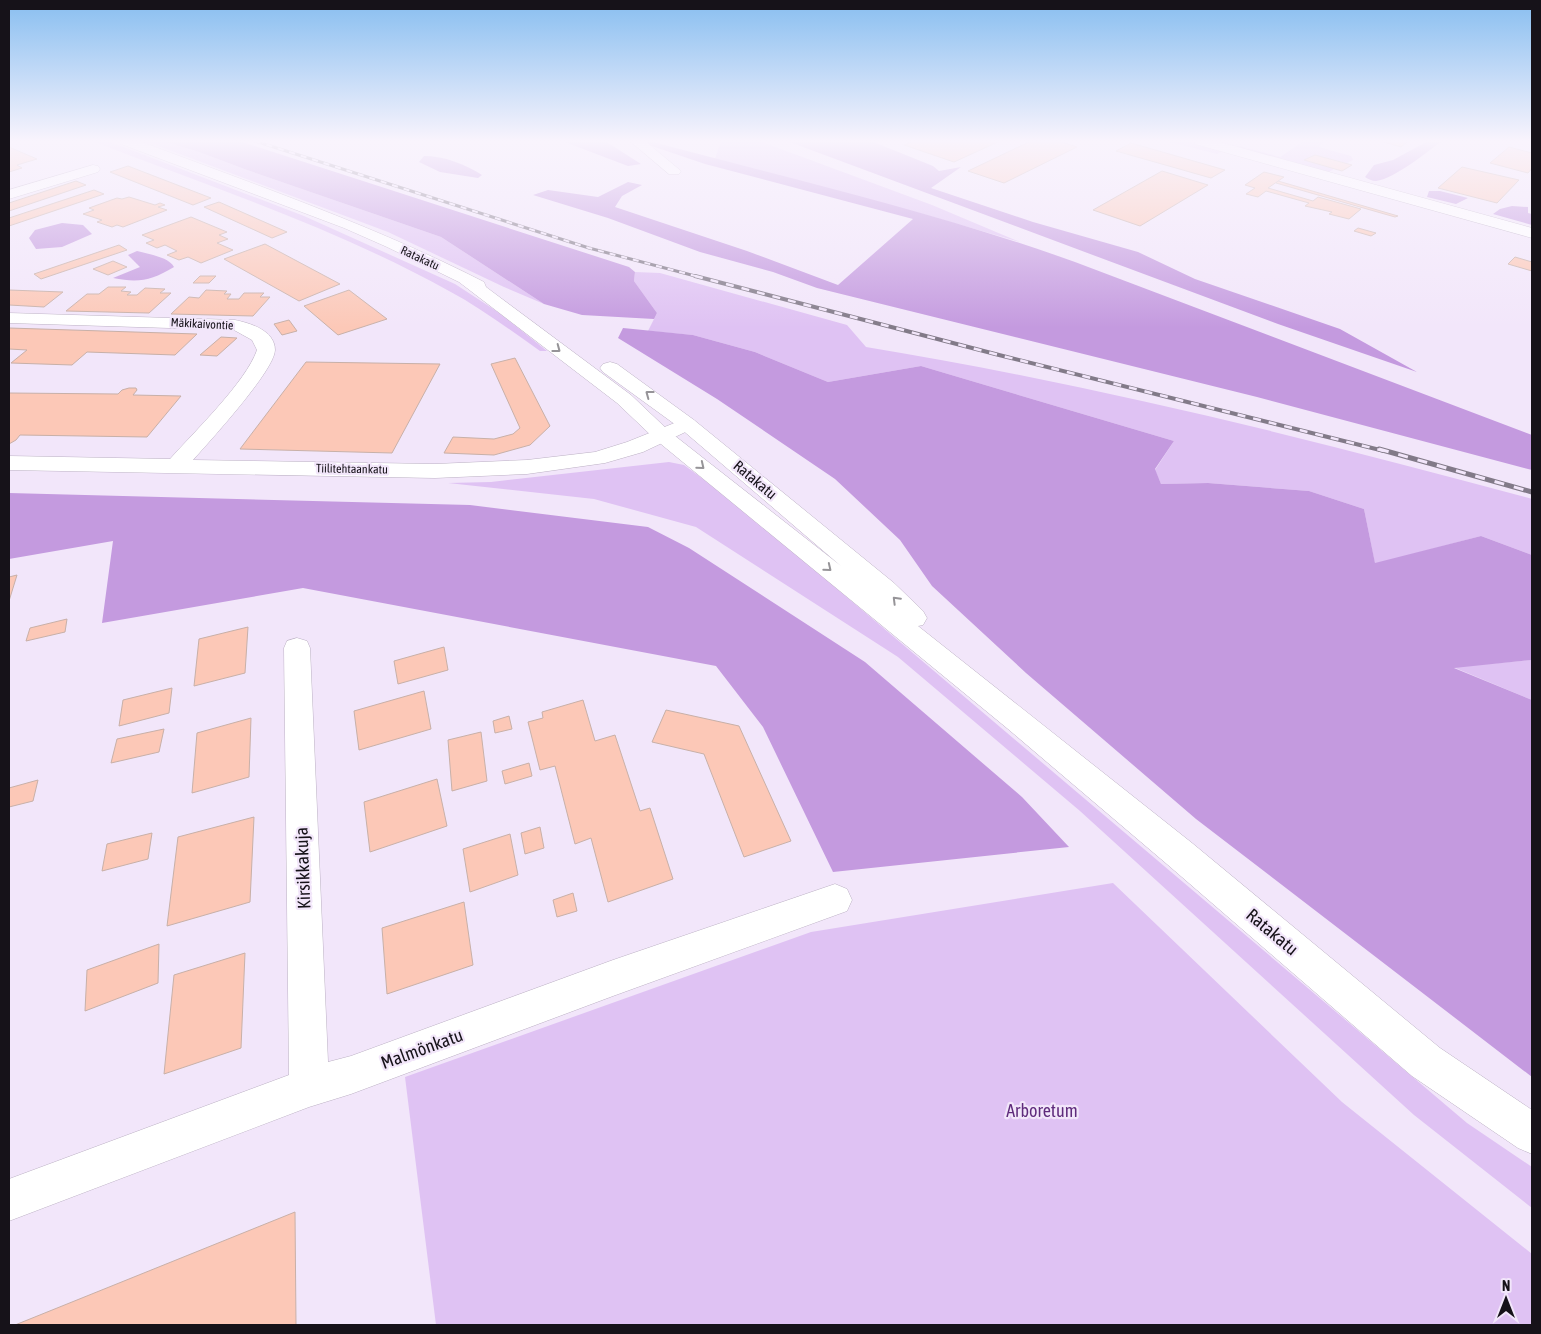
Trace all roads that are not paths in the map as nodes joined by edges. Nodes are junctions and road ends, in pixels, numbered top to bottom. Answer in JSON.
{"nodes":[{"id":1,"x":291,"y":203,"type":"edge"},
{"id":2,"x":1427,"y":203,"type":"edge"},
{"id":3,"x":1532,"y":232,"type":"edge"},
{"id":4,"x":462,"y":277,"type":"junction"},
{"id":5,"x":9,"y":318,"type":"edge"},
{"id":6,"x":688,"y":424,"type":"junction"},
{"id":7,"x":663,"y":436,"type":"junction"},
{"id":8,"x":9,"y":463,"type":"edge"},
{"id":9,"x":176,"y":466,"type":"junction"},
{"id":10,"x":297,"y":648,"type":"dead end"},
{"id":11,"x":1018,"y":721,"type":"junction"},
{"id":12,"x":835,"y":900,"type":"dead end"},
{"id":13,"x":309,"y":1087,"type":"junction"},
{"id":14,"x":1532,"y":1134,"type":"edge"},
{"id":15,"x":9,"y":1200,"type":"edge"}],
"edges":[{"from":1,"to":4,"type":"main road","name":"Ratakatu"},
{"from":2,"to":3,"type":"main road"},
{"from":6,"to":4,"type":"main road","name":"Ratakatu","one_way":true},
{"from":4,"to":7,"type":"main road","name":"Ratakatu","one_way":true},
{"from":5,"to":9,"type":"main road","name":"Mäkikaivontie"},
{"from":6,"to":7,"type":"main road","name":"Tiilitehtaankatu"},
{"from":11,"to":6,"type":"main road","name":"Ratakatu","one_way":true},
{"from":7,"to":9,"type":"main road","name":"Tiilitehtaankatu"},
{"from":7,"to":11,"type":"main road","name":"Ratakatu","one_way":true},
{"from":8,"to":9,"type":"main road","name":"Tiilitehtaankatu"},
{"from":10,"to":13,"type":"main road","name":"Kirsikkakuja"},
{"from":11,"to":14,"type":"main road","name":"Ratakatu"},
{"from":12,"to":13,"type":"main road","name":"Malmönkatu"},
{"from":13,"to":15,"type":"main road","name":"Malmönkatu"}]}
